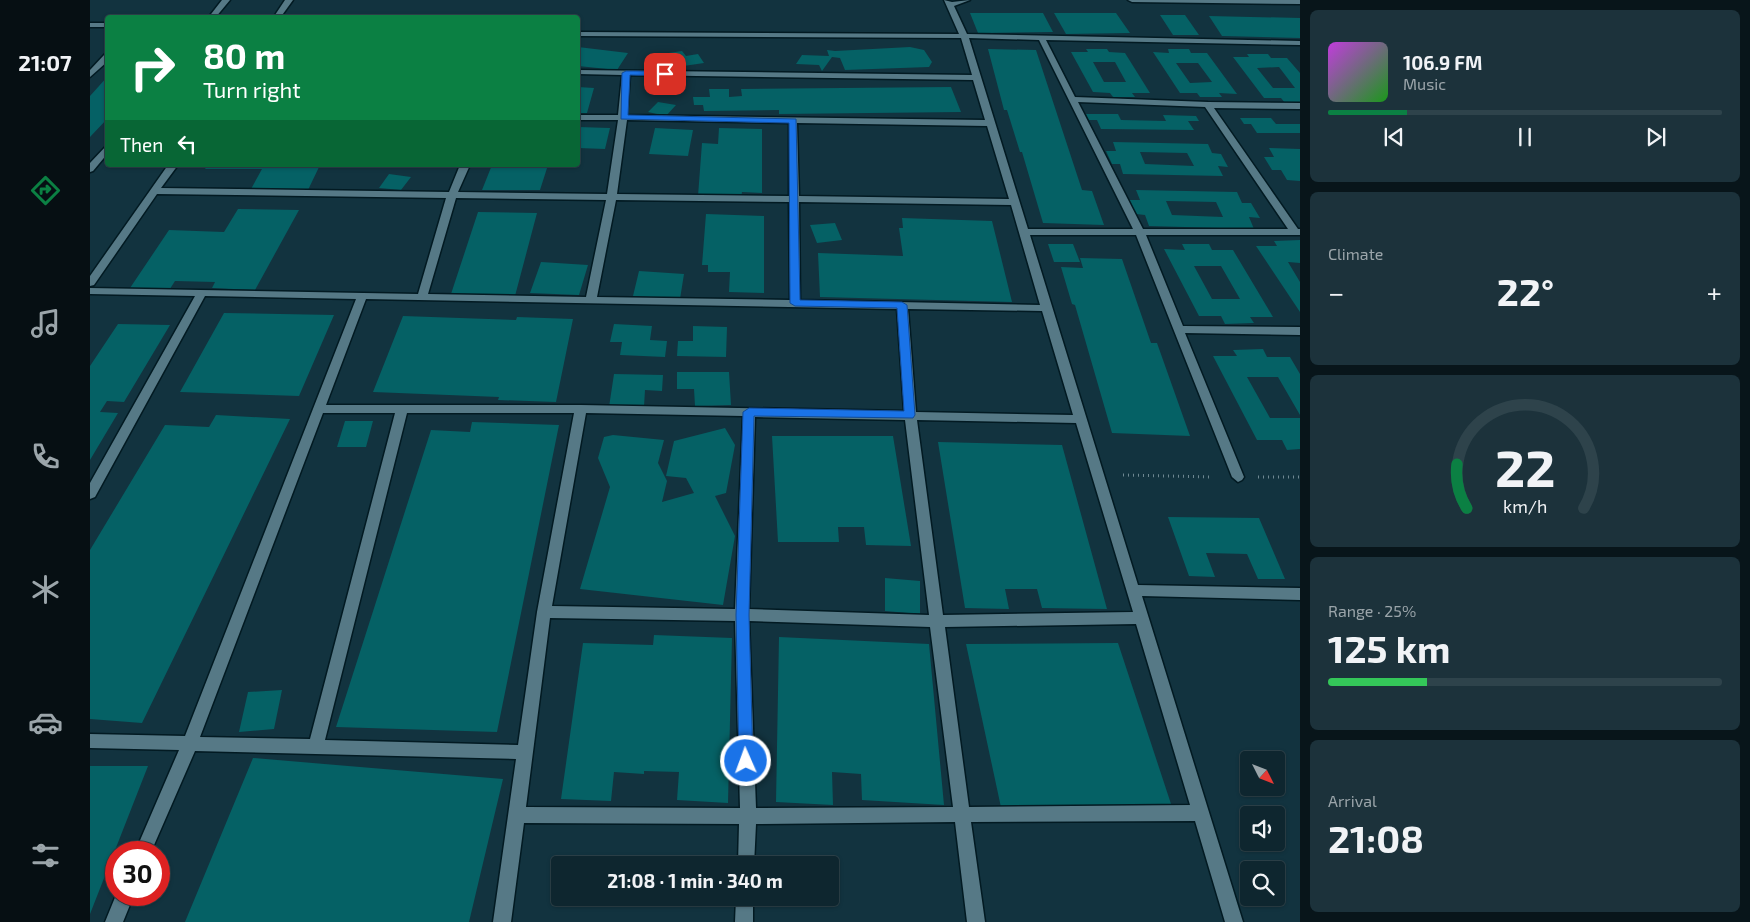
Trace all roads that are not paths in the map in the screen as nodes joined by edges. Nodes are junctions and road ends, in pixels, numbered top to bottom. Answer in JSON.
{"nodes":[{"id":1,"x":226,"y":0,"type":"edge"},
{"id":2,"x":289,"y":0,"type":"edge"},
{"id":3,"x":966,"y":0,"type":"edge"},
{"id":4,"x":1132,"y":0,"type":"edge"},
{"id":5,"x":950,"y":2,"type":"edge"},
{"id":6,"x":1300,"y":2,"type":"edge"},
{"id":7,"x":214,"y":15,"type":"edge"},
{"id":8,"x":278,"y":15,"type":"edge"},
{"id":9,"x":90,"y":25,"type":"edge"},
{"id":10,"x":105,"y":25,"type":"edge"},
{"id":11,"x":580,"y":34,"type":"edge"},
{"id":12,"x":964,"y":36,"type":"junction"},
{"id":13,"x":1041,"y":37,"type":"junction"},
{"id":14,"x":1300,"y":43,"type":"edge"},
{"id":15,"x":105,"y":59,"type":"edge"},
{"id":16,"x":580,"y":72,"type":"edge"},
{"id":17,"x":626,"y":73,"type":"junction"},
{"id":18,"x":90,"y":75,"type":"edge"},
{"id":19,"x":977,"y":78,"type":"junction"},
{"id":20,"x":1072,"y":99,"type":"junction"},
{"id":21,"x":1208,"y":105,"type":"junction"},
{"id":22,"x":1300,"y":106,"type":"edge"},
{"id":23,"x":580,"y":117,"type":"edge"},
{"id":24,"x":624,"y":118,"type":"junction"},
{"id":25,"x":793,"y":120,"type":"junction"},
{"id":26,"x":991,"y":123,"type":"junction"},
{"id":27,"x":105,"y":151,"type":"edge"},
{"id":28,"x":172,"y":167,"type":"edge"},
{"id":29,"x":463,"y":167,"type":"edge"},
{"id":30,"x":90,"y":169,"type":"edge"},
{"id":31,"x":154,"y":191,"type":"junction"},
{"id":32,"x":452,"y":195,"type":"junction"},
{"id":33,"x":614,"y":197,"type":"junction"},
{"id":34,"x":793,"y":199,"type":"junction"},
{"id":35,"x":1015,"y":202,"type":"junction"},
{"id":36,"x":1139,"y":231,"type":"junction"},
{"id":37,"x":1024,"y":232,"type":"junction"},
{"id":38,"x":1298,"y":232,"type":"edge"},
{"id":39,"x":90,"y":282,"type":"edge"},
{"id":40,"x":90,"y":291,"type":"edge"},
{"id":41,"x":202,"y":293,"type":"junction"},
{"id":42,"x":362,"y":296,"type":"junction"},
{"id":43,"x":422,"y":297,"type":"junction"},
{"id":44,"x":591,"y":300,"type":"junction"},
{"id":45,"x":795,"y":303,"type":"junction"},
{"id":46,"x":902,"y":305,"type":"junction"},
{"id":47,"x":1047,"y":308,"type":"junction"},
{"id":48,"x":1178,"y":329,"type":"junction"},
{"id":49,"x":1300,"y":331,"type":"edge"},
{"id":50,"x":402,"y":408,"type":"junction"},
{"id":51,"x":319,"y":409,"type":"junction"},
{"id":52,"x":581,"y":409,"type":"junction"},
{"id":53,"x":749,"y":412,"type":"junction"},
{"id":54,"x":910,"y":415,"type":"junction"},
{"id":55,"x":1081,"y":419,"type":"junction"},
{"id":56,"x":1238,"y":477,"type":"road end"},
{"id":57,"x":90,"y":494,"type":"edge"},
{"id":58,"x":1133,"y":590,"type":"junction"},
{"id":59,"x":1300,"y":594,"type":"edge"},
{"id":60,"x":544,"y":612,"type":"junction"},
{"id":61,"x":742,"y":615,"type":"junction"},
{"id":62,"x":1141,"y":618,"type":"junction"},
{"id":63,"x":938,"y":621,"type":"junction"},
{"id":64,"x":90,"y":741,"type":"edge"},
{"id":65,"x":190,"y":743,"type":"junction"},
{"id":66,"x":316,"y":746,"type":"junction"},
{"id":67,"x":526,"y":752,"type":"junction"},
{"id":68,"x":1201,"y":813,"type":"junction"},
{"id":69,"x":517,"y":814,"type":"junction"},
{"id":70,"x":960,"y":815,"type":"junction"},
{"id":71,"x":748,"y":816,"type":"junction"},
{"id":72,"x":148,"y":841,"type":"edge"},
{"id":73,"x":746,"y":856,"type":"edge"},
{"id":74,"x":121,"y":906,"type":"edge"},
{"id":75,"x":745,"y":906,"type":"edge"},
{"id":76,"x":114,"y":922,"type":"edge"},
{"id":77,"x":502,"y":922,"type":"edge"},
{"id":78,"x":744,"y":922,"type":"edge"},
{"id":79,"x":976,"y":922,"type":"edge"},
{"id":80,"x":1234,"y":922,"type":"edge"}],
"edges":[{"from":1,"to":7,"type":"street"},
{"from":2,"to":8,"type":"street"},
{"from":3,"to":5,"type":"street"},
{"from":4,"to":6,"type":"street"},
{"from":5,"to":12,"type":"street"},
{"from":9,"to":10,"type":"street"},
{"from":11,"to":12,"type":"street"},
{"from":12,"to":13,"type":"street"},
{"from":12,"to":19,"type":"street"},
{"from":13,"to":14,"type":"street"},
{"from":13,"to":20,"type":"street"},
{"from":15,"to":18,"type":"street"},
{"from":16,"to":17,"type":"street"},
{"from":17,"to":19,"type":"street"},
{"from":17,"to":24,"type":"street"},
{"from":19,"to":26,"type":"street"},
{"from":20,"to":21,"type":"street"},
{"from":20,"to":36,"type":"street"},
{"from":21,"to":22,"type":"street"},
{"from":21,"to":38,"type":"street"},
{"from":23,"to":24,"type":"street"},
{"from":24,"to":25,"type":"street"},
{"from":24,"to":33,"type":"street"},
{"from":25,"to":26,"type":"street"},
{"from":25,"to":34,"type":"street"},
{"from":26,"to":35,"type":"street"},
{"from":27,"to":30,"type":"street"},
{"from":28,"to":31,"type":"street"},
{"from":29,"to":32,"type":"street"},
{"from":31,"to":32,"type":"street"},
{"from":31,"to":39,"type":"street"},
{"from":32,"to":33,"type":"street"},
{"from":32,"to":43,"type":"street"},
{"from":33,"to":34,"type":"street"},
{"from":33,"to":44,"type":"street"},
{"from":34,"to":35,"type":"street"},
{"from":34,"to":45,"type":"street"},
{"from":35,"to":37,"type":"street"},
{"from":36,"to":37,"type":"street"},
{"from":36,"to":38,"type":"street"},
{"from":36,"to":48,"type":"street"},
{"from":37,"to":47,"type":"street"},
{"from":40,"to":41,"type":"street"},
{"from":41,"to":42,"type":"street"},
{"from":41,"to":57,"type":"street"},
{"from":42,"to":43,"type":"street"},
{"from":42,"to":51,"type":"street"},
{"from":43,"to":44,"type":"street"},
{"from":44,"to":45,"type":"street"},
{"from":45,"to":46,"type":"street"},
{"from":46,"to":47,"type":"street"},
{"from":46,"to":54,"type":"street"},
{"from":47,"to":55,"type":"street"},
{"from":48,"to":49,"type":"street"},
{"from":48,"to":56,"type":"street"},
{"from":50,"to":51,"type":"street"},
{"from":50,"to":52,"type":"street"},
{"from":50,"to":66,"type":"street"},
{"from":51,"to":65,"type":"street"},
{"from":52,"to":53,"type":"street"},
{"from":52,"to":60,"type":"street"},
{"from":53,"to":54,"type":"street"},
{"from":53,"to":61,"type":"street"},
{"from":54,"to":55,"type":"street"},
{"from":54,"to":63,"type":"street"},
{"from":55,"to":58,"type":"street"},
{"from":58,"to":59,"type":"street"},
{"from":58,"to":62,"type":"street"},
{"from":60,"to":61,"type":"street"},
{"from":60,"to":67,"type":"street"},
{"from":61,"to":63,"type":"street"},
{"from":61,"to":71,"type":"street"},
{"from":62,"to":63,"type":"street"},
{"from":62,"to":68,"type":"street"},
{"from":63,"to":70,"type":"street"},
{"from":64,"to":65,"type":"street"},
{"from":65,"to":66,"type":"street"},
{"from":65,"to":72,"type":"street"},
{"from":66,"to":67,"type":"street"},
{"from":67,"to":69,"type":"street"},
{"from":68,"to":70,"type":"street"},
{"from":68,"to":80,"type":"street"},
{"from":69,"to":71,"type":"street"},
{"from":69,"to":77,"type":"street"},
{"from":70,"to":71,"type":"street"},
{"from":70,"to":79,"type":"street"},
{"from":71,"to":73,"type":"street"},
{"from":74,"to":76,"type":"street"},
{"from":75,"to":78,"type":"street"}]}
